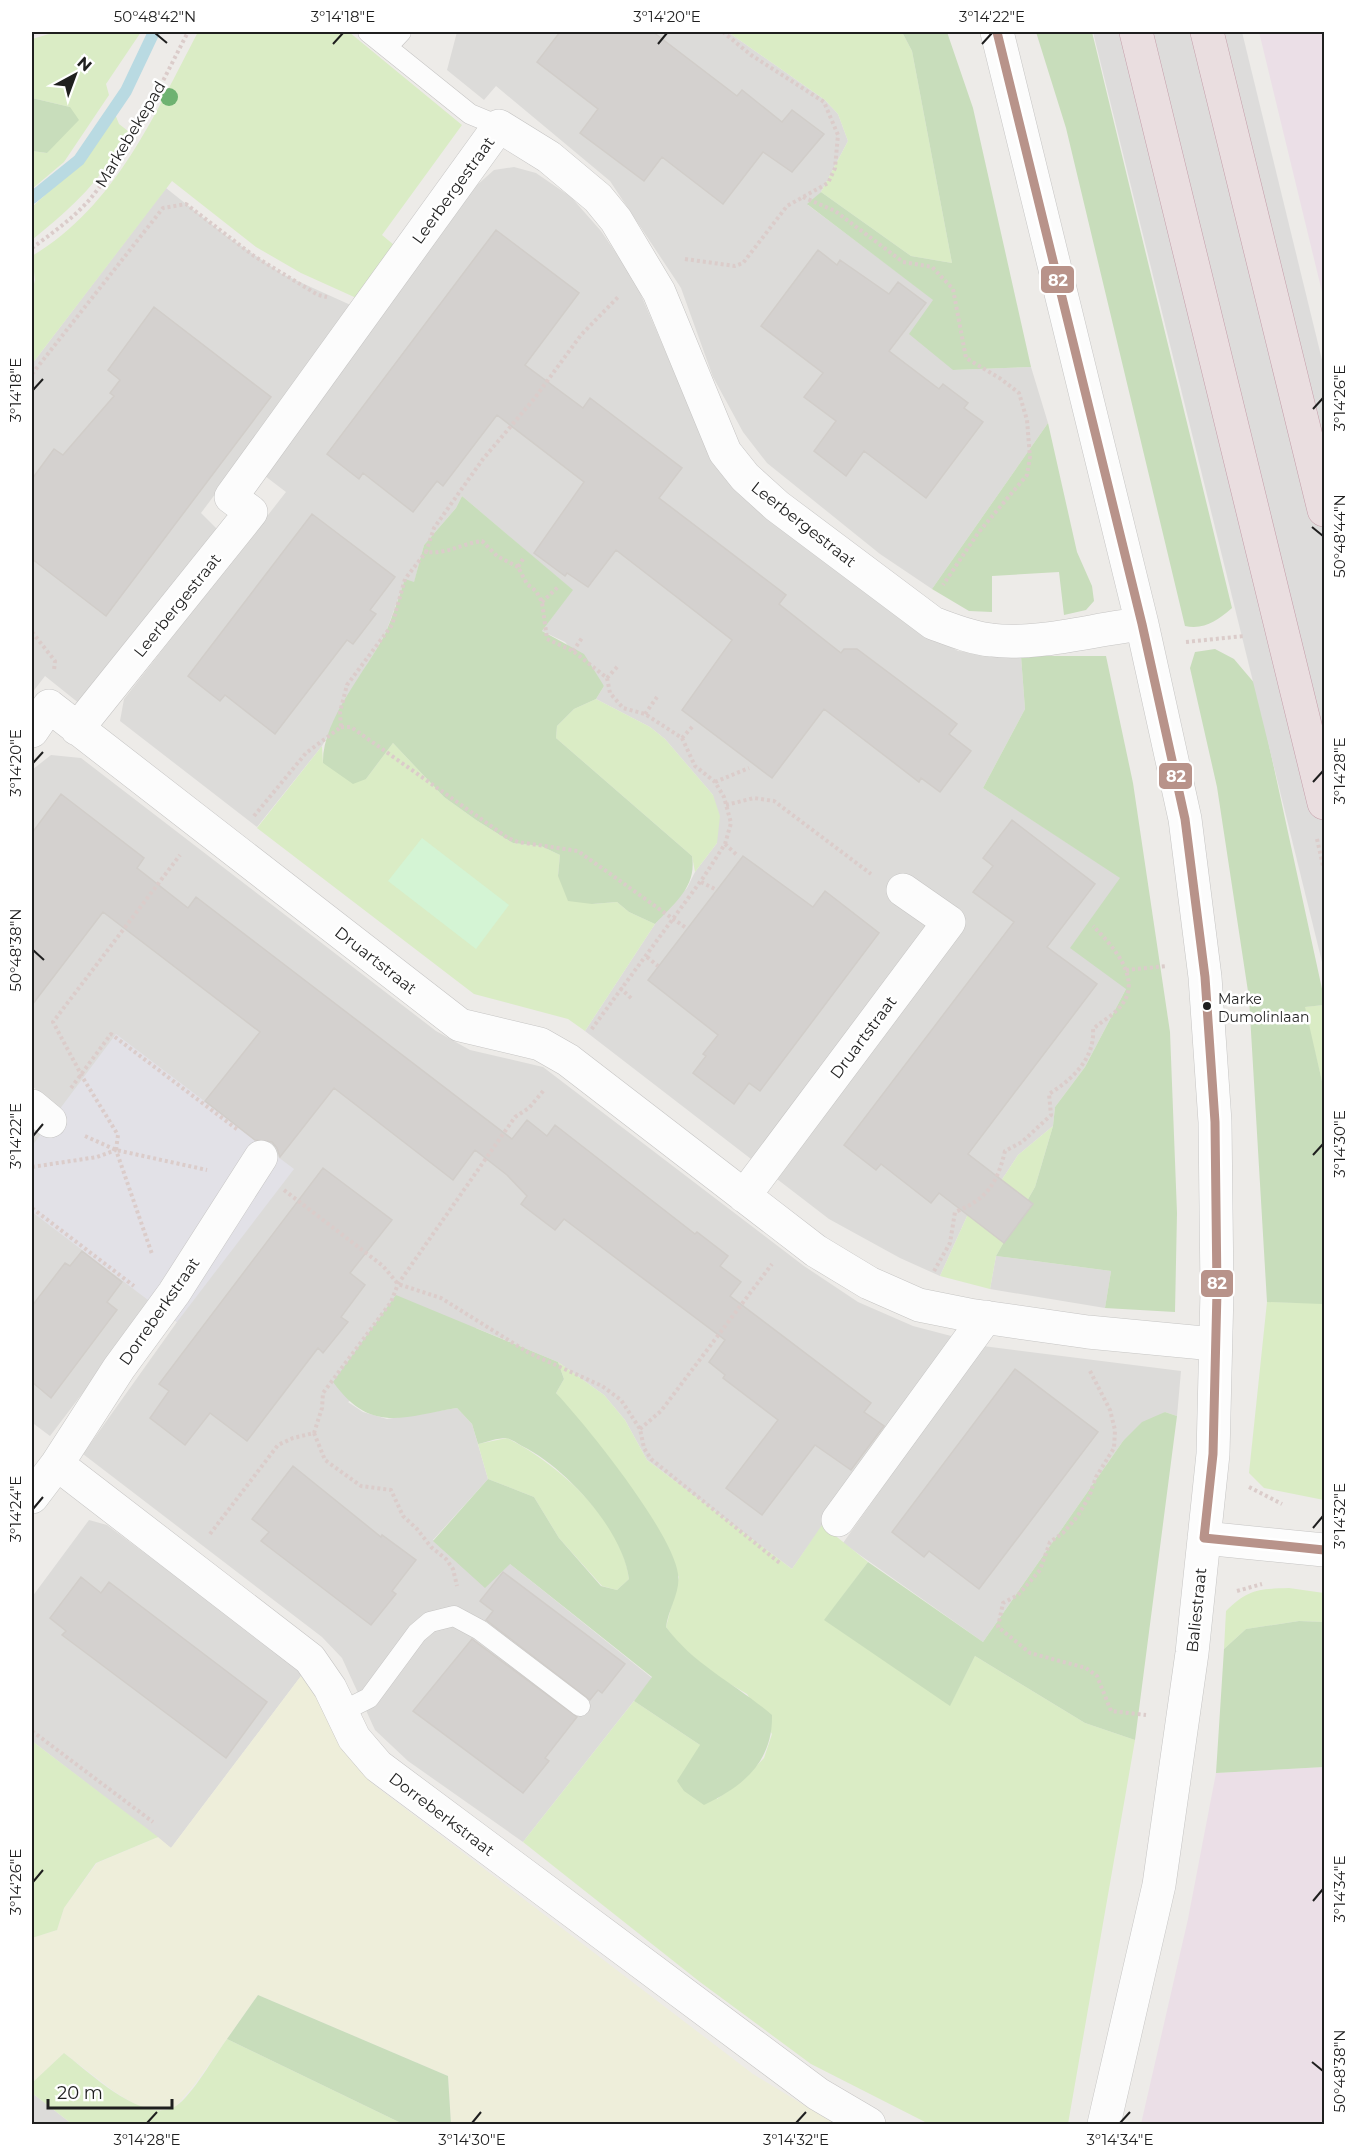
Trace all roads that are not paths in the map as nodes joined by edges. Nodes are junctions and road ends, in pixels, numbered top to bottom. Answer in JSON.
{"nodes":[{"id":1,"x":368,"y":32,"type":"edge"},
{"id":2,"x":401,"y":32,"type":"edge"},
{"id":3,"x":996,"y":32,"type":"edge"},
{"id":4,"x":1136,"y":32,"type":"edge"},
{"id":5,"x":1207,"y":32,"type":"edge"},
{"id":6,"x":387,"y":46,"type":"junction"},
{"id":7,"x":499,"y":126,"type":"junction"},
{"id":8,"x":1324,"y":510,"type":"edge"},
{"id":9,"x":1142,"y":624,"type":"junction"},
{"id":10,"x":77,"y":729,"type":"junction"},
{"id":11,"x":32,"y":730,"type":"edge"},
{"id":12,"x":1324,"y":803,"type":"edge"},
{"id":13,"x":903,"y":890,"type":"road end"},
{"id":14,"x":252,"y":1158,"type":"road end"},
{"id":15,"x":744,"y":1196,"type":"junction"},
{"id":16,"x":986,"y":1317,"type":"junction"},
{"id":17,"x":1214,"y":1344,"type":"junction"},
{"id":18,"x":57,"y":1464,"type":"junction"},
{"id":19,"x":32,"y":1497,"type":"edge"},
{"id":20,"x":838,"y":1520,"type":"dead end"},
{"id":21,"x":1204,"y":1538,"type":"junction"},
{"id":22,"x":1324,"y":1550,"type":"edge"},
{"id":23,"x":580,"y":1706,"type":"dead end"},
{"id":24,"x":343,"y":1711,"type":"junction"},
{"id":25,"x":869,"y":2124,"type":"edge"},
{"id":26,"x":1104,"y":2124,"type":"edge"}],
"edges":[{"from":1,"to":6,"type":"lane"},
{"from":2,"to":6,"type":"lane"},
{"from":3,"to":9,"type":"street","name":"Baliestraat"},
{"from":4,"to":12,"type":"highway"},
{"from":5,"to":8,"type":"highway"},
{"from":6,"to":7,"type":"lane"},
{"from":7,"to":9,"type":"street","name":"Leerbergestraat"},
{"from":7,"to":10,"type":"street","name":"Leerbergestraat"},
{"from":9,"to":17,"type":"street","name":"Baliestraat"},
{"from":10,"to":11,"type":"street","name":"Druartstraat"},
{"from":10,"to":15,"type":"street","name":"Druartstraat"},
{"from":13,"to":15,"type":"street","name":"Druartstraat"},
{"from":14,"to":18,"type":"street","name":"Dorreberkstraat"},
{"from":15,"to":16,"type":"street","name":"Druartstraat"},
{"from":16,"to":17,"type":"street","name":"Druartstraat"},
{"from":16,"to":20,"type":"street"},
{"from":17,"to":21,"type":"street","name":"Baliestraat"},
{"from":18,"to":19,"type":"street","name":"Dorreberkstraat"},
{"from":18,"to":24,"type":"street","name":"Dorreberkstraat"},
{"from":21,"to":22,"type":"street"},
{"from":21,"to":26,"type":"street","name":"Baliestraat"},
{"from":23,"to":24,"type":"lane"},
{"from":24,"to":25,"type":"street","name":"Dorreberkstraat"}]}
